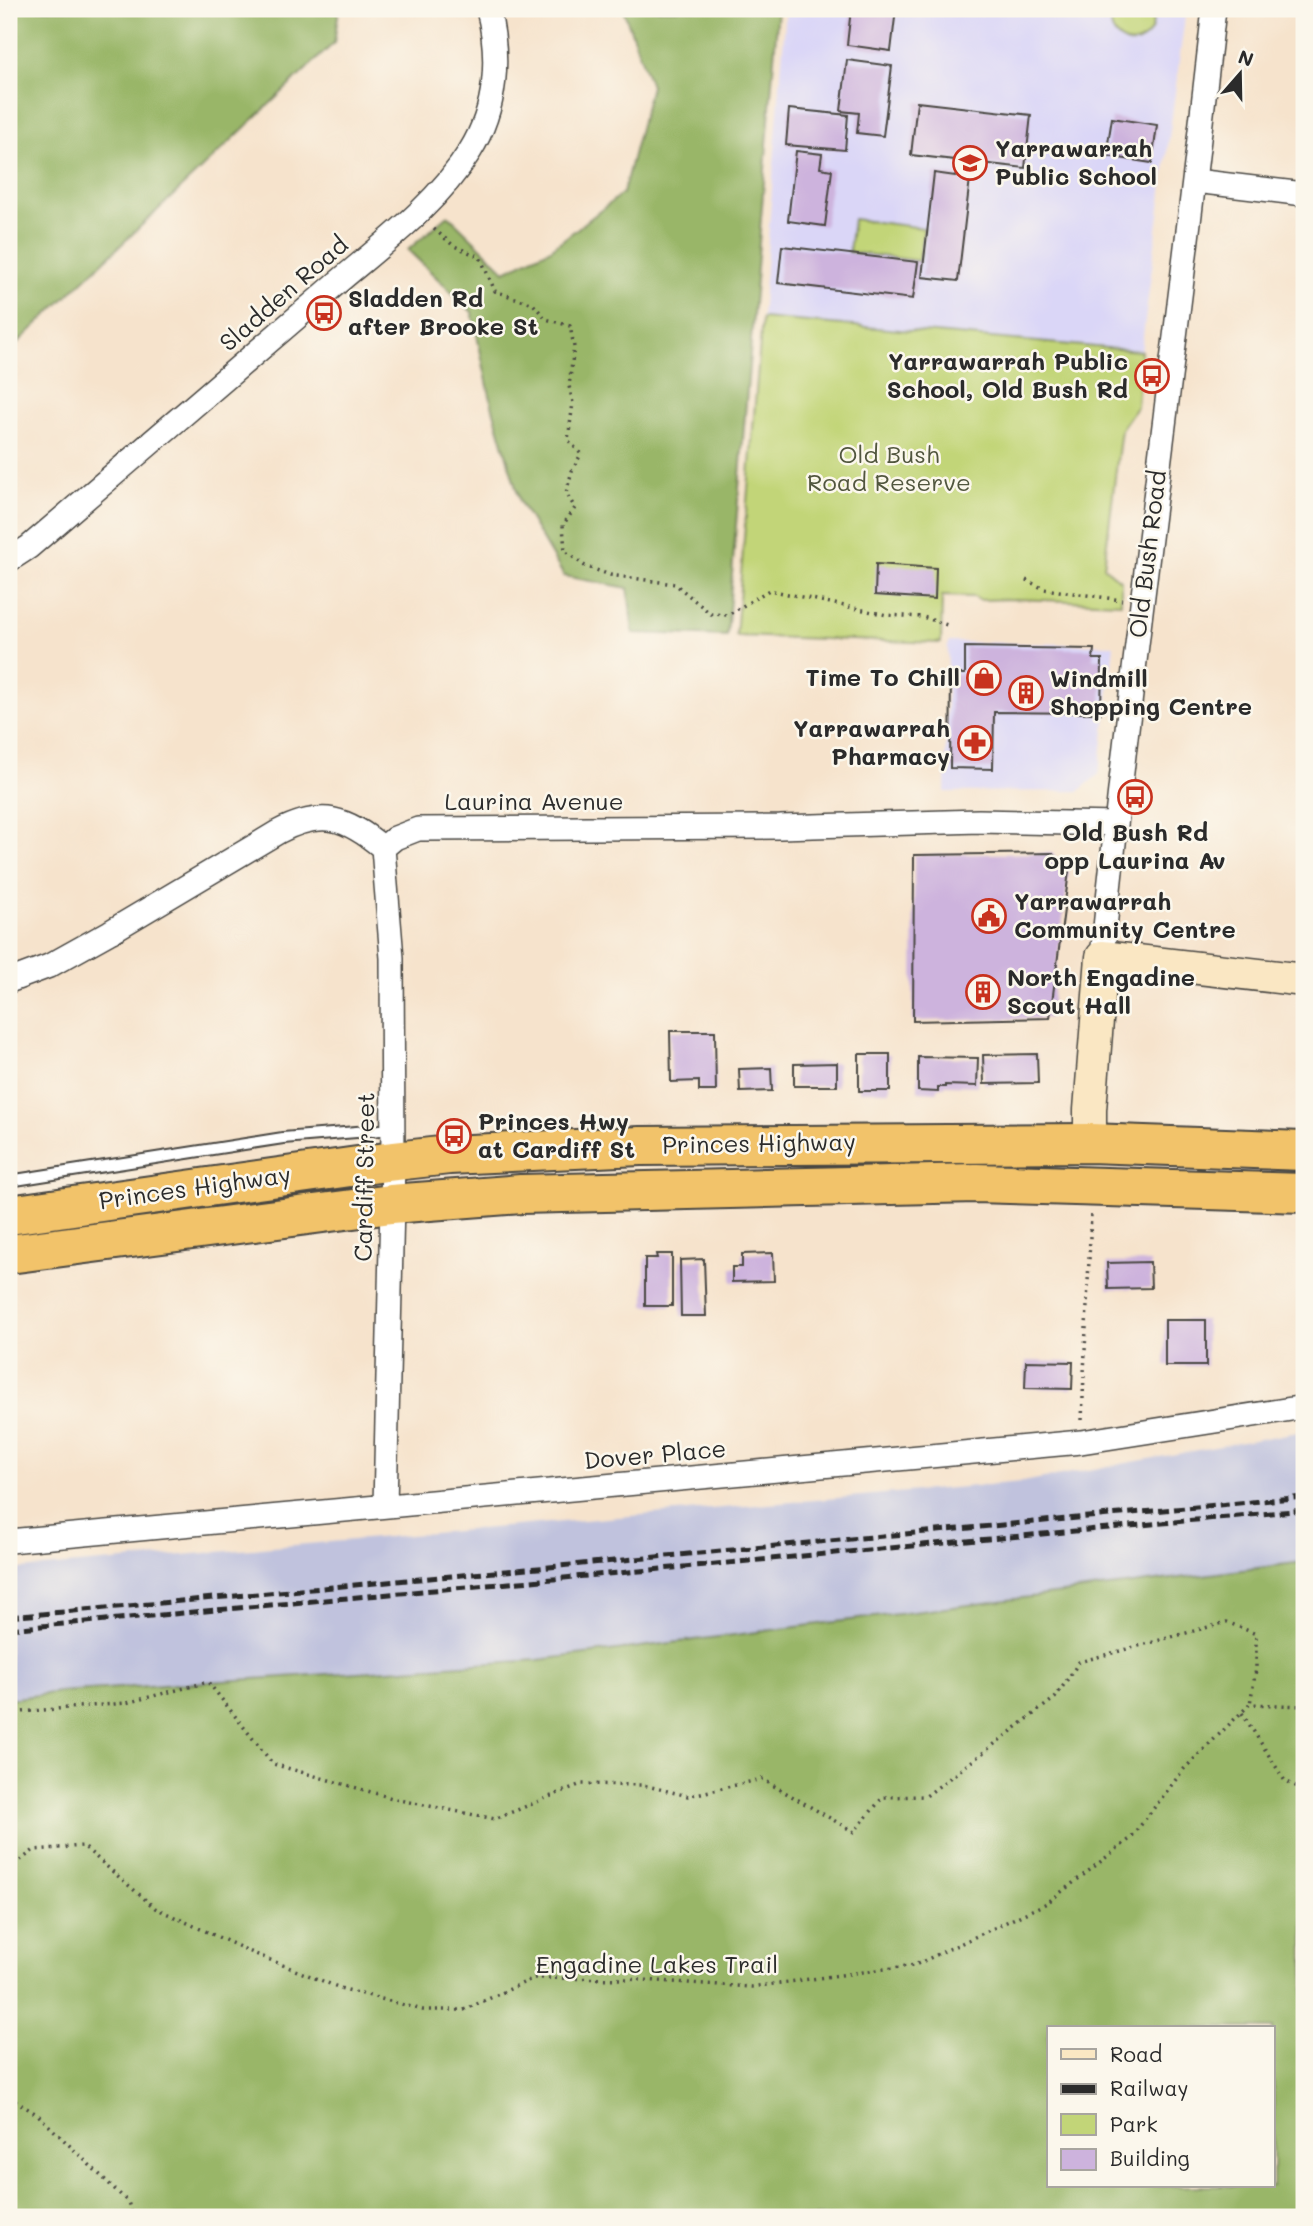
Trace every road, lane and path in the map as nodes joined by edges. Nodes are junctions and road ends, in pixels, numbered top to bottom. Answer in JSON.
{"nodes":[{"id":1,"x":488,"y":9,"type":"edge"},
{"id":2,"x":1214,"y":9,"type":"edge"},
{"id":3,"x":1195,"y":181,"type":"junction"},
{"id":4,"x":1304,"y":194,"type":"edge"},
{"id":5,"x":416,"y":214,"type":"junction"},
{"id":6,"x":9,"y":560,"type":"edge"},
{"id":7,"x":1026,"y":580,"type":"dead end"},
{"id":8,"x":1125,"y":601,"type":"dead end"},
{"id":9,"x":950,"y":626,"type":"dead end"},
{"id":10,"x":1116,"y":824,"type":"junction"},
{"id":11,"x":383,"y":848,"type":"junction"},
{"id":12,"x":1102,"y":957,"type":"junction"},
{"id":13,"x":1304,"y":980,"type":"edge"},
{"id":14,"x":9,"y":981,"type":"edge"},
{"id":15,"x":1090,"y":1143,"type":"junction"},
{"id":16,"x":393,"y":1145,"type":"junction"},
{"id":17,"x":1304,"y":1151,"type":"edge"},
{"id":18,"x":1304,"y":1171,"type":"edge"},
{"id":19,"x":9,"y":1181,"type":"edge"},
{"id":20,"x":1004,"y":1183,"type":"junction"},
{"id":21,"x":1304,"y":1193,"type":"edge"},
{"id":22,"x":391,"y":1204,"type":"junction"},
{"id":23,"x":1091,"y":1213,"type":"dead end"},
{"id":24,"x":9,"y":1215,"type":"edge"},
{"id":25,"x":9,"y":1254,"type":"edge"},
{"id":26,"x":1304,"y":1407,"type":"edge"},
{"id":27,"x":1081,"y":1442,"type":"junction"},
{"id":28,"x":385,"y":1506,"type":"junction"},
{"id":29,"x":9,"y":1541,"type":"edge"},
{"id":30,"x":1250,"y":1704,"type":"junction"},
{"id":31,"x":1304,"y":1706,"type":"edge"},
{"id":32,"x":9,"y":1713,"type":"edge"},
{"id":33,"x":1242,"y":1713,"type":"junction"},
{"id":34,"x":1304,"y":1790,"type":"edge"},
{"id":35,"x":9,"y":1868,"type":"edge"},
{"id":36,"x":9,"y":2097,"type":"edge"},
{"id":37,"x":133,"y":2217,"type":"edge"}],
"edges":[{"from":1,"to":5,"type":"street","name":"Sladden Road"},
{"from":2,"to":3,"type":"street","name":"Old Bush Road"},
{"from":3,"to":4,"type":"street"},
{"from":3,"to":10,"type":"street","name":"Old Bush Road"},
{"from":5,"to":6,"type":"street","name":"Sladden Road"},
{"from":5,"to":9,"type":"path"},
{"from":7,"to":8,"type":"path"},
{"from":10,"to":11,"type":"street","name":"Laurina Avenue"},
{"from":10,"to":12,"type":"street","name":"Old Bush Road"},
{"from":11,"to":14,"type":"street"},
{"from":11,"to":16,"type":"street","name":"Cardiff Street"},
{"from":12,"to":13,"type":"street"},
{"from":12,"to":15,"type":"street","name":"Old Bush Road"},
{"from":15,"to":16,"type":"highway","name":"Princes Highway"},
{"from":15,"to":17,"type":"highway","name":"Princes Highway"},
{"from":15,"to":18,"type":"highway"},
{"from":15,"to":20,"type":"highway"},
{"from":16,"to":19,"type":"lane"},
{"from":16,"to":22,"type":"street","name":"Cardiff Street"},
{"from":16,"to":24,"type":"highway","name":"Princes Highway"},
{"from":20,"to":21,"type":"highway","name":"Princes Highway"},
{"from":20,"to":22,"type":"highway","name":"Princes Highway"},
{"from":22,"to":25,"type":"highway","name":"Princes Highway"},
{"from":22,"to":28,"type":"street","name":"Cardiff Street"},
{"from":23,"to":27,"type":"path"},
{"from":26,"to":27,"type":"street","name":"Dover Place"},
{"from":27,"to":28,"type":"street","name":"Dover Place"},
{"from":28,"to":29,"type":"street","name":"Dover Place"},
{"from":30,"to":31,"type":"path"},
{"from":30,"to":32,"type":"path"},
{"from":30,"to":33,"type":"path","name":"Engadine Lakes Trail"},
{"from":33,"to":34,"type":"path"},
{"from":33,"to":35,"type":"path","name":"Engadine Lakes Trail"},
{"from":36,"to":37,"type":"path"}]}
